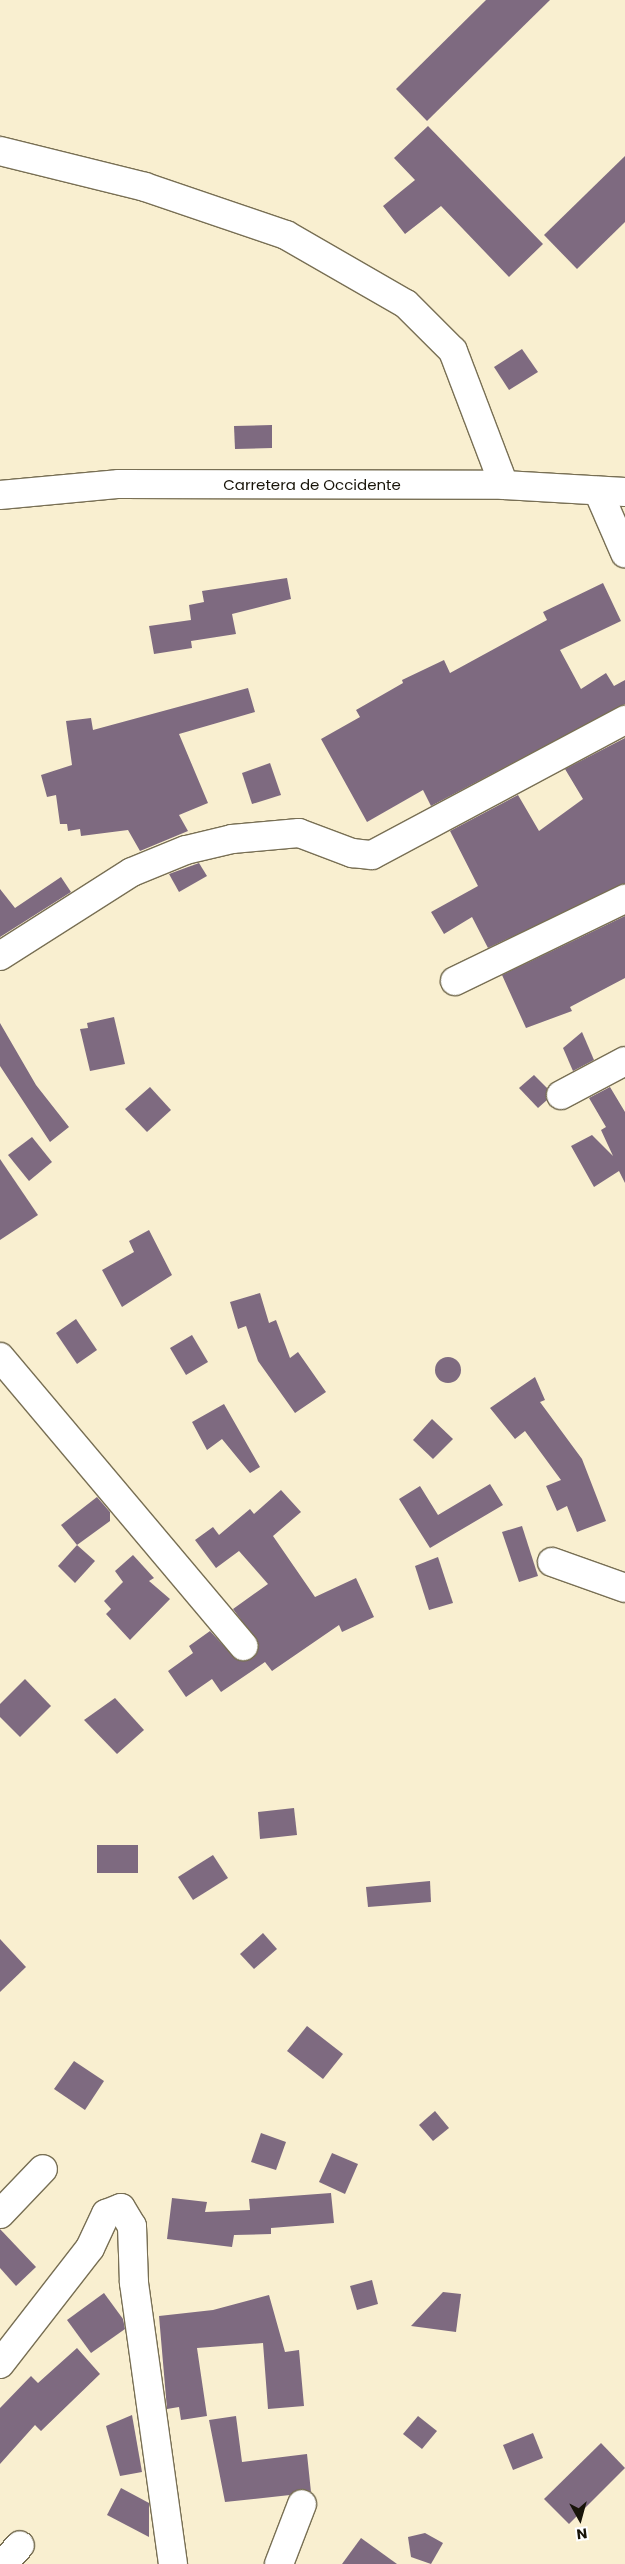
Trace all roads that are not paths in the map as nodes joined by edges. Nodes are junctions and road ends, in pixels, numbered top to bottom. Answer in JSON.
{"nodes":[{"id":1,"x":0,"y":151,"type":"edge"},
{"id":2,"x":504,"y":485,"type":"junction"},
{"id":3,"x":598,"y":491,"type":"junction"},
{"id":4,"x":625,"y":492,"type":"edge"},
{"id":5,"x":0,"y":495,"type":"edge"},
{"id":6,"x":625,"y":553,"type":"edge"},
{"id":7,"x":625,"y":720,"type":"edge"},
{"id":8,"x":625,"y":899,"type":"edge"},
{"id":9,"x":0,"y":956,"type":"edge"},
{"id":10,"x":455,"y":981,"type":"dead end"},
{"id":11,"x":625,"y":1061,"type":"edge"},
{"id":12,"x":561,"y":1095,"type":"dead end"},
{"id":13,"x":0,"y":1357,"type":"edge"},
{"id":14,"x":552,"y":1562,"type":"dead end"},
{"id":15,"x":625,"y":1588,"type":"edge"},
{"id":16,"x":243,"y":1646,"type":"dead end"},
{"id":17,"x":43,"y":2169,"type":"dead end"},
{"id":18,"x":0,"y":2214,"type":"edge"},
{"id":19,"x":0,"y":2364,"type":"edge"},
{"id":20,"x":302,"y":2504,"type":"dead end"},
{"id":21,"x":173,"y":2564,"type":"edge"},
{"id":22,"x":279,"y":2564,"type":"edge"}],
"edges":[{"from":1,"to":2,"type":"street"},
{"from":2,"to":3,"type":"street","name":"Carretera de Occidente"},
{"from":2,"to":5,"type":"street","name":"Carretera de Occidente"},
{"from":3,"to":4,"type":"street","name":"Carretera de Occidente"},
{"from":3,"to":6,"type":"street"},
{"from":7,"to":9,"type":"street"},
{"from":8,"to":10,"type":"street"},
{"from":11,"to":12,"type":"street"},
{"from":13,"to":16,"type":"street"},
{"from":14,"to":15,"type":"street"},
{"from":17,"to":18,"type":"street"},
{"from":19,"to":21,"type":"street"},
{"from":20,"to":22,"type":"street"}]}
